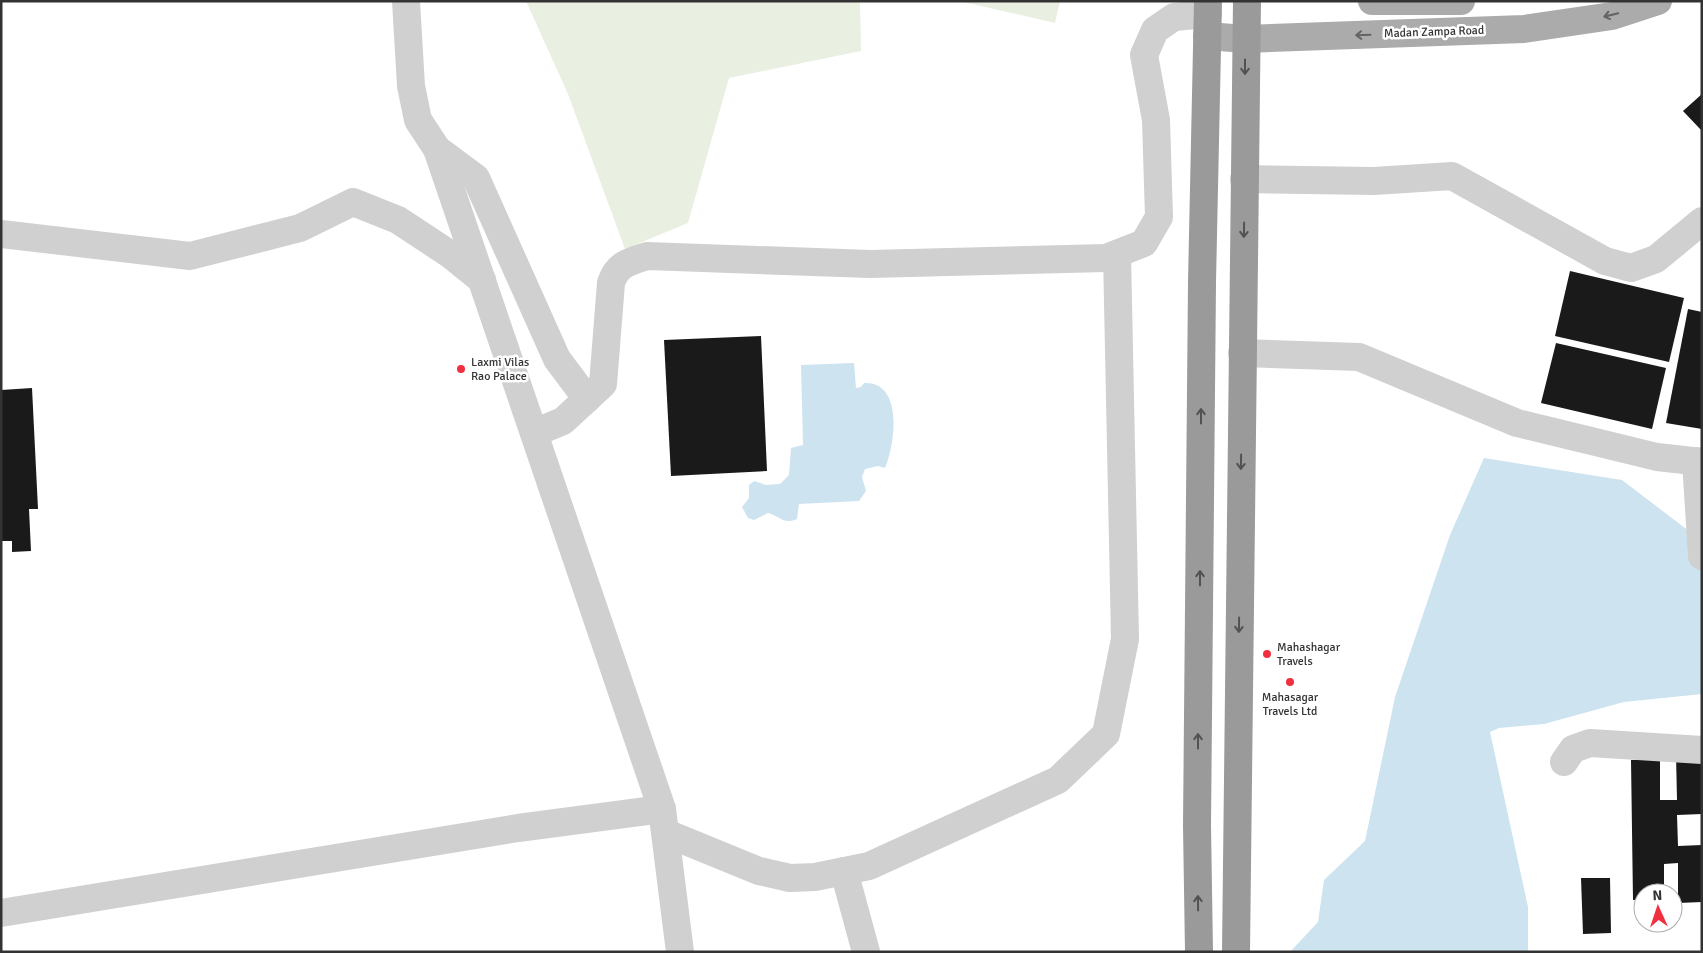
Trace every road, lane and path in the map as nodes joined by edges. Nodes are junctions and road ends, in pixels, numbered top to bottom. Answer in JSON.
{"nodes":[{"id":1,"x":406,"y":1,"type":"edge"},
{"id":2,"x":1247,"y":1,"type":"edge"},
{"id":3,"x":1372,"y":1,"type":"edge"},
{"id":4,"x":1461,"y":1,"type":"edge"},
{"id":5,"x":1658,"y":1,"type":"edge"},
{"id":6,"x":1208,"y":17,"type":"edge"},
{"id":7,"x":1245,"y":38,"type":"junction"},
{"id":8,"x":437,"y":150,"type":"junction"},
{"id":9,"x":1244,"y":179,"type":"junction"},
{"id":10,"x":1702,"y":221,"type":"edge"},
{"id":11,"x":1,"y":234,"type":"edge"},
{"id":12,"x":1117,"y":254,"type":"junction"},
{"id":13,"x":482,"y":280,"type":"junction"},
{"id":14,"x":1242,"y":353,"type":"junction"},
{"id":15,"x":587,"y":399,"type":"junction"},
{"id":16,"x":534,"y":433,"type":"junction"},
{"id":17,"x":1699,"y":462,"type":"edge"},
{"id":18,"x":1702,"y":556,"type":"edge"},
{"id":19,"x":1702,"y":750,"type":"edge"},
{"id":20,"x":1564,"y":762,"type":"dead end"},
{"id":21,"x":664,"y":821,"type":"junction"},
{"id":22,"x":844,"y":871,"type":"junction"},
{"id":23,"x":1,"y":913,"type":"edge"},
{"id":24,"x":680,"y":952,"type":"edge"},
{"id":25,"x":866,"y":952,"type":"edge"},
{"id":26,"x":1199,"y":952,"type":"edge"},
{"id":27,"x":1236,"y":952,"type":"edge"}],
"edges":[{"from":1,"to":8,"type":"street"},
{"from":2,"to":7,"type":"highway"},
{"from":3,"to":4,"type":"main road"},
{"from":5,"to":7,"type":"main road","name":"Madan Zampa Road","one_way":true},
{"from":6,"to":7,"type":"main road","name":"Madan Zampa Road"},
{"from":6,"to":12,"type":"street"},
{"from":26,"to":6,"type":"highway","one_way":true},
{"from":7,"to":9,"type":"highway","one_way":true},
{"from":8,"to":13,"type":"street"},
{"from":8,"to":15,"type":"street"},
{"from":9,"to":10,"type":"street"},
{"from":9,"to":14,"type":"highway","one_way":true},
{"from":11,"to":13,"type":"street"},
{"from":12,"to":15,"type":"street"},
{"from":12,"to":22,"type":"street"},
{"from":13,"to":16,"type":"street"},
{"from":14,"to":17,"type":"street"},
{"from":14,"to":27,"type":"highway","one_way":true},
{"from":15,"to":16,"type":"street"},
{"from":16,"to":21,"type":"street"},
{"from":17,"to":18,"type":"street"},
{"from":19,"to":20,"type":"street"},
{"from":21,"to":22,"type":"street"},
{"from":21,"to":23,"type":"street"},
{"from":21,"to":24,"type":"street"},
{"from":22,"to":25,"type":"street"}]}
